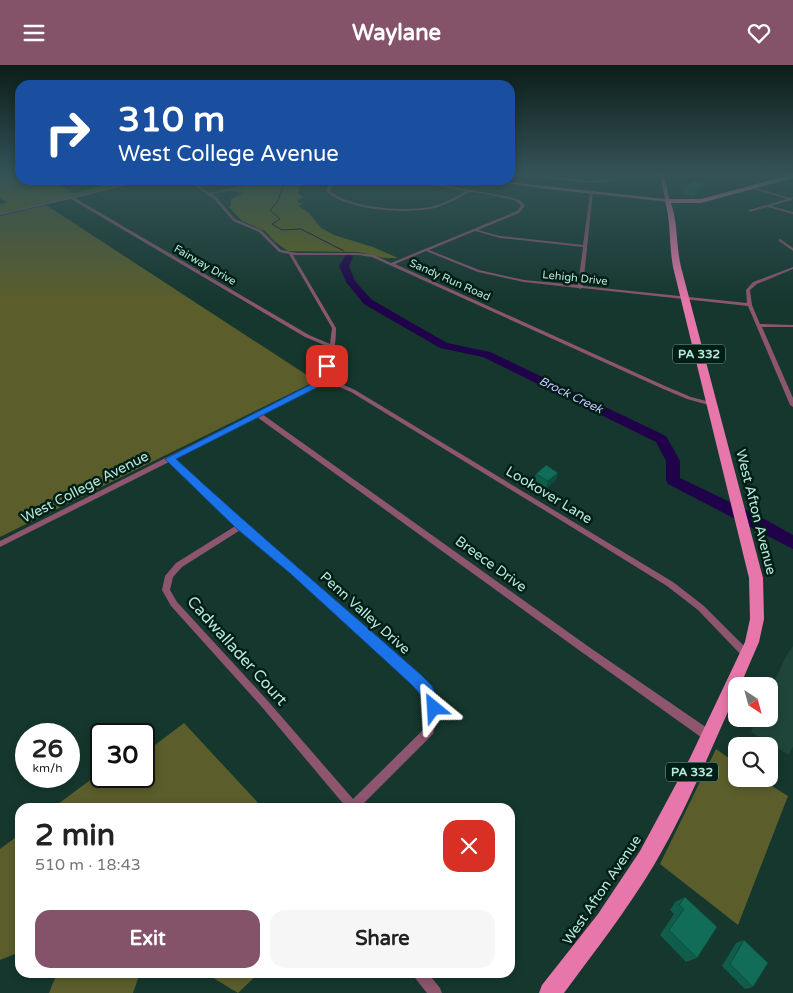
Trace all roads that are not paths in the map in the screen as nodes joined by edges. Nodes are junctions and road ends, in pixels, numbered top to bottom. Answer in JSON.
{"nodes":[{"id":1,"x":106,"y":217,"type":"edge"},
{"id":2,"x":232,"y":217,"type":"edge"},
{"id":3,"x":505,"y":217,"type":"edge"},
{"id":4,"x":588,"y":217,"type":"edge"},
{"id":5,"x":672,"y":217,"type":"edge"},
{"id":6,"x":474,"y":230,"type":"junction"},
{"id":7,"x":780,"y":240,"type":"dead end"},
{"id":8,"x":584,"y":246,"type":"junction"},
{"id":9,"x":426,"y":250,"type":"junction"},
{"id":10,"x":793,"y":250,"type":"edge"},
{"id":11,"x":291,"y":254,"type":"junction"},
{"id":12,"x":392,"y":264,"type":"junction"},
{"id":13,"x":793,"y":267,"type":"edge"},
{"id":14,"x":580,"y":288,"type":"junction"},
{"id":15,"x":685,"y":299,"type":"junction"},
{"id":16,"x":750,"y":305,"type":"junction"},
{"id":17,"x":759,"y":325,"type":"junction"},
{"id":18,"x":793,"y":326,"type":"edge"},
{"id":19,"x":331,"y":345,"type":"junction"},
{"id":20,"x":322,"y":380,"type":"junction"},
{"id":21,"x":712,"y":404,"type":"junction"},
{"id":22,"x":793,"y":405,"type":"edge"},
{"id":23,"x":257,"y":414,"type":"junction"},
{"id":24,"x":170,"y":459,"type":"junction"},
{"id":25,"x":241,"y":526,"type":"junction"},
{"id":26,"x":0,"y":544,"type":"edge"},
{"id":27,"x":746,"y":655,"type":"junction"},
{"id":28,"x":709,"y":736,"type":"junction"},
{"id":29,"x":350,"y":803,"type":"edge"},
{"id":30,"x":357,"y":803,"type":"edge"},
{"id":31,"x":424,"y":978,"type":"edge"},
{"id":32,"x":435,"y":993,"type":"edge"},
{"id":33,"x":550,"y":993,"type":"edge"}],
"edges":[{"from":1,"to":19,"type":"street","name":"Fairway Drive"},
{"from":2,"to":11,"type":"street","name":"Sandy Run Road"},
{"from":3,"to":6,"type":"street"},
{"from":4,"to":8,"type":"street"},
{"from":5,"to":15,"type":"main road","name":"West Afton Avenue","number":"PA 332"},
{"from":6,"to":8,"type":"street"},
{"from":6,"to":9,"type":"street"},
{"from":7,"to":10,"type":"street"},
{"from":8,"to":14,"type":"street"},
{"from":9,"to":12,"type":"street"},
{"from":9,"to":14,"type":"street","name":"Lehigh Drive"},
{"from":11,"to":12,"type":"street","name":"Sandy Run Road"},
{"from":11,"to":19,"type":"street"},
{"from":12,"to":21,"type":"street","name":"Sandy Run Road"},
{"from":13,"to":16,"type":"street"},
{"from":14,"to":15,"type":"street","name":"Lehigh Drive"},
{"from":15,"to":16,"type":"street","name":"Lehigh Drive"},
{"from":15,"to":21,"type":"main road","name":"West Afton Avenue","number":"PA 332"},
{"from":16,"to":17,"type":"street"},
{"from":17,"to":18,"type":"street"},
{"from":17,"to":22,"type":"street"},
{"from":19,"to":20,"type":"street"},
{"from":20,"to":23,"type":"street","name":"West College Avenue"},
{"from":20,"to":27,"type":"street","name":"Lookover Lane"},
{"from":21,"to":27,"type":"main road","name":"West Afton Avenue","number":"PA 332"},
{"from":23,"to":24,"type":"street","name":"West College Avenue"},
{"from":23,"to":28,"type":"street","name":"Breece Drive"},
{"from":24,"to":25,"type":"street","name":"Penn Valley Drive"},
{"from":24,"to":26,"type":"street","name":"West College Avenue"},
{"from":25,"to":29,"type":"street","name":"Cadwallader Court"},
{"from":25,"to":30,"type":"street","name":"Penn Valley Drive"},
{"from":27,"to":28,"type":"main road","name":"West Afton Avenue","number":"PA 332"},
{"from":28,"to":33,"type":"main road","name":"West Afton Avenue","number":"PA 332"},
{"from":31,"to":32,"type":"street"}]}
